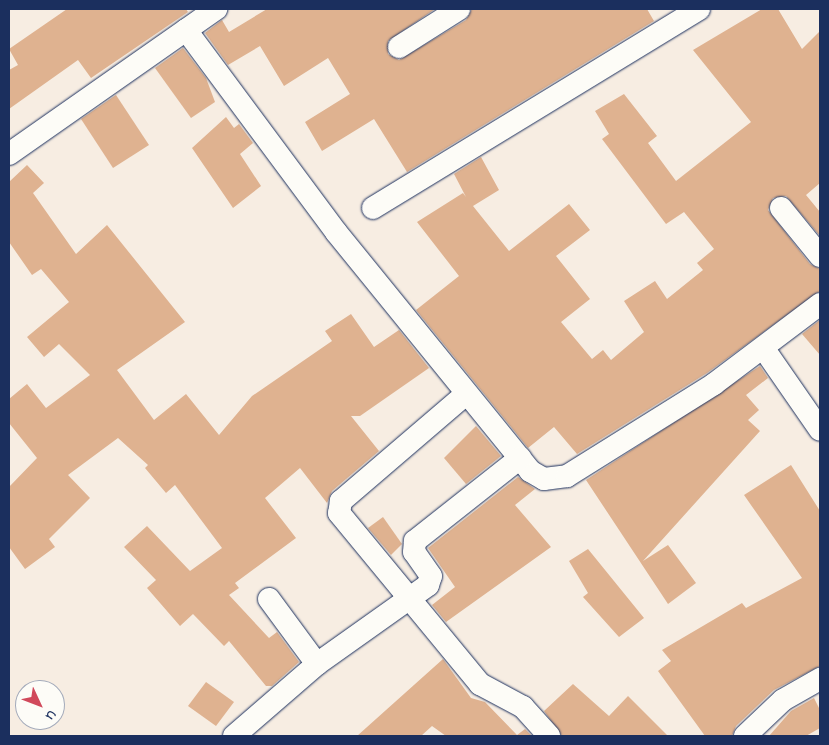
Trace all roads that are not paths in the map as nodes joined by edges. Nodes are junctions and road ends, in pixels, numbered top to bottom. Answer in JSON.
{"nodes":[{"id":1,"x":216,"y":9,"type":"edge"},
{"id":2,"x":459,"y":9,"type":"edge"},
{"id":3,"x":699,"y":9,"type":"edge"},
{"id":4,"x":186,"y":30,"type":"junction"},
{"id":5,"x":398,"y":47,"type":"dead end"},
{"id":6,"x":9,"y":154,"type":"edge"},
{"id":7,"x":373,"y":208,"type":"dead end"},
{"id":8,"x":781,"y":208,"type":"dead end"},
{"id":9,"x":820,"y":256,"type":"edge"},
{"id":10,"x":820,"y":304,"type":"edge"},
{"id":11,"x":764,"y":349,"type":"junction"},
{"id":12,"x":466,"y":394,"type":"junction"},
{"id":13,"x":820,"y":430,"type":"edge"},
{"id":14,"x":520,"y":458,"type":"junction"},
{"id":15,"x":269,"y":599,"type":"dead end"},
{"id":16,"x":409,"y":600,"type":"junction"},
{"id":17,"x":317,"y":664,"type":"junction"},
{"id":18,"x":820,"y":679,"type":"edge"},
{"id":19,"x":751,"y":734,"type":"edge"},
{"id":20,"x":234,"y":736,"type":"edge"},
{"id":21,"x":550,"y":736,"type":"edge"}],
"edges":[{"from":1,"to":4,"type":"street"},
{"from":2,"to":5,"type":"street"},
{"from":3,"to":7,"type":"street"},
{"from":4,"to":6,"type":"street"},
{"from":4,"to":12,"type":"street"},
{"from":8,"to":9,"type":"street"},
{"from":10,"to":11,"type":"street"},
{"from":11,"to":13,"type":"street"},
{"from":11,"to":14,"type":"street"},
{"from":12,"to":14,"type":"street"},
{"from":12,"to":16,"type":"street"},
{"from":14,"to":16,"type":"street"},
{"from":15,"to":17,"type":"street"},
{"from":16,"to":17,"type":"street"},
{"from":16,"to":21,"type":"street"},
{"from":17,"to":20,"type":"street"},
{"from":18,"to":19,"type":"street"}]}
